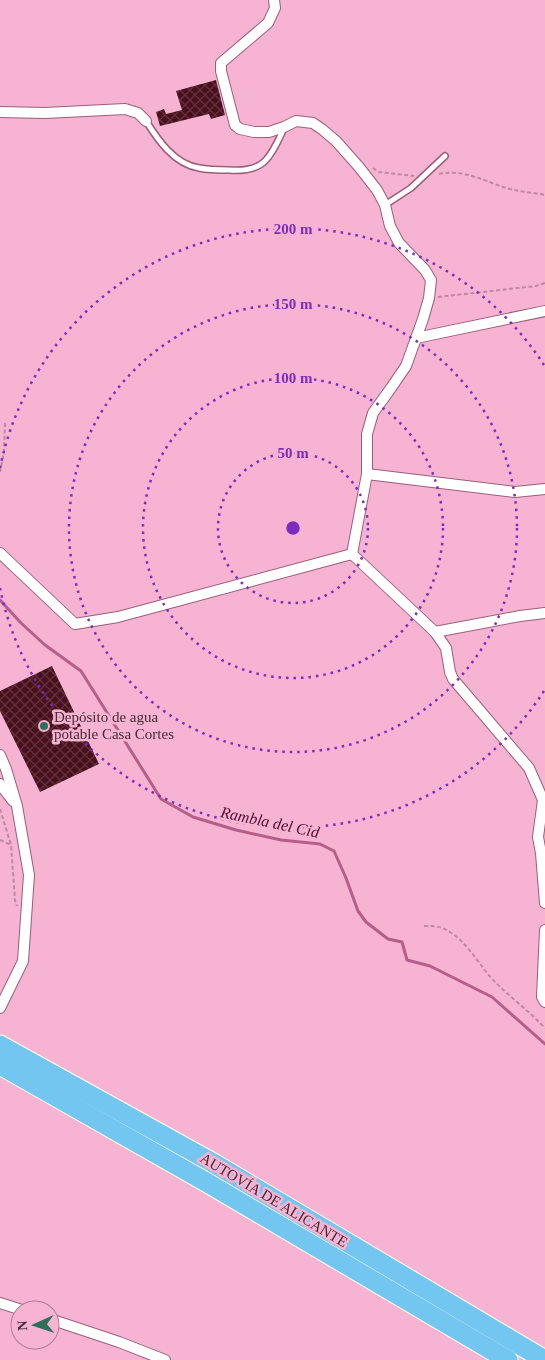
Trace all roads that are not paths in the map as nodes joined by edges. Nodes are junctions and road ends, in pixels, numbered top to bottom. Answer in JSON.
{"nodes":[{"id":1,"x":274,"y":0,"type":"edge"},
{"id":2,"x":0,"y":112,"type":"edge"},
{"id":3,"x":146,"y":121,"type":"joint"},
{"id":4,"x":284,"y":127,"type":"junction"},
{"id":5,"x":445,"y":156,"type":"dead end"},
{"id":6,"x":384,"y":205,"type":"junction"},
{"id":7,"x":545,"y":310,"type":"edge"},
{"id":8,"x":416,"y":338,"type":"junction"},
{"id":9,"x":367,"y":474,"type":"junction"},
{"id":10,"x":545,"y":489,"type":"edge"},
{"id":11,"x":0,"y":553,"type":"edge"},
{"id":12,"x":352,"y":554,"type":"junction"},
{"id":13,"x":545,"y":613,"type":"edge"},
{"id":14,"x":435,"y":632,"type":"junction"},
{"id":15,"x":0,"y":754,"type":"edge"},
{"id":16,"x":0,"y":784,"type":"edge"},
{"id":17,"x":17,"y":806,"type":"junction"},
{"id":18,"x":545,"y":903,"type":"edge"},
{"id":19,"x":545,"y":930,"type":"edge"},
{"id":20,"x":545,"y":1002,"type":"edge"},
{"id":21,"x":0,"y":1008,"type":"edge"},
{"id":22,"x":0,"y":1045,"type":"edge"},
{"id":23,"x":0,"y":1064,"type":"edge"},
{"id":24,"x":60,"y":1322,"type":"edge"},
{"id":25,"x":164,"y":1360,"type":"edge"},
{"id":26,"x":508,"y":1360,"type":"edge"},
{"id":27,"x":545,"y":1360,"type":"edge"}],
"edges":[{"from":1,"to":4,"type":"street"},
{"from":2,"to":3,"type":"street"},
{"from":3,"to":4,"type":"lane"},
{"from":4,"to":6,"type":"street"},
{"from":5,"to":6,"type":"lane"},
{"from":6,"to":8,"type":"street"},
{"from":7,"to":8,"type":"street"},
{"from":8,"to":9,"type":"street"},
{"from":9,"to":10,"type":"street"},
{"from":9,"to":12,"type":"street"},
{"from":11,"to":12,"type":"street"},
{"from":12,"to":14,"type":"street"},
{"from":13,"to":14,"type":"street"},
{"from":14,"to":18,"type":"street"},
{"from":15,"to":17,"type":"street"},
{"from":16,"to":17,"type":"street"},
{"from":17,"to":21,"type":"street"},
{"from":19,"to":20,"type":"street"},
{"from":22,"to":27,"type":"highway","name":"AUTOVÍA DE ALICANTE"},
{"from":23,"to":26,"type":"highway","name":"AUTOVÍA DE ALICANTE"},
{"from":24,"to":25,"type":"street"}]}
